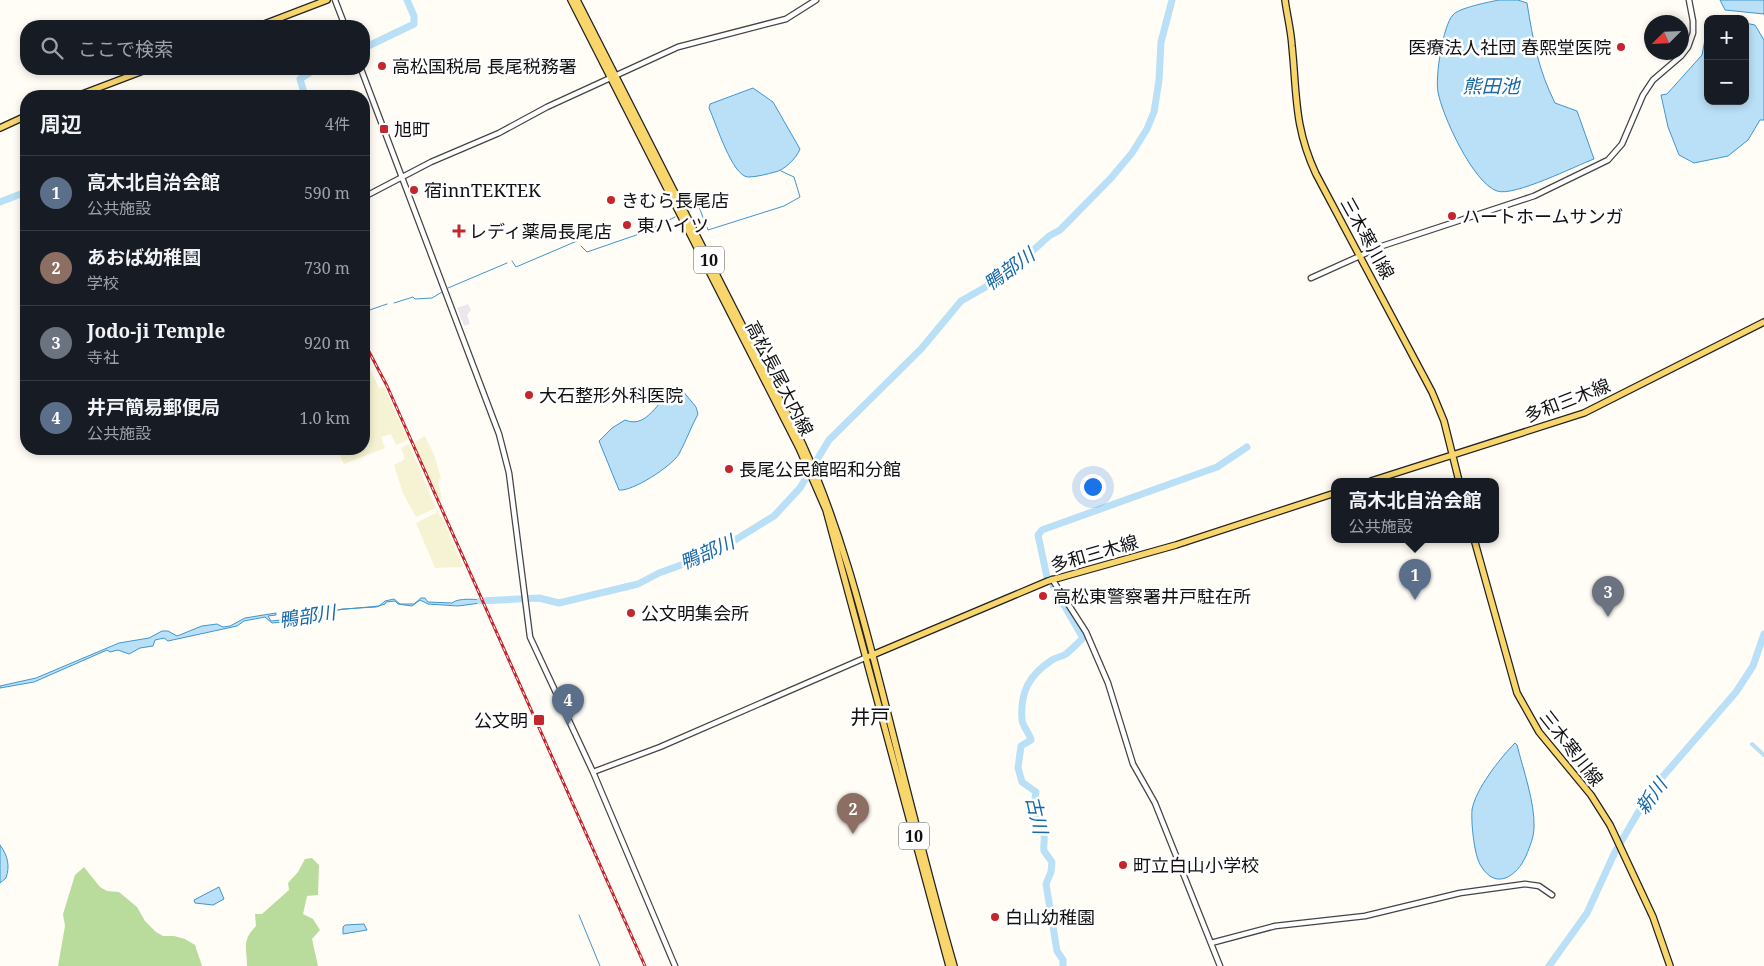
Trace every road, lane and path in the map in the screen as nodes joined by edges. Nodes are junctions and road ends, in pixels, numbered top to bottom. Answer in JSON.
{"nodes":[{"id":1,"x":327,"y":0,"type":"edge"},
{"id":2,"x":335,"y":0,"type":"edge"},
{"id":3,"x":572,"y":0,"type":"edge"},
{"id":4,"x":577,"y":0,"type":"edge"},
{"id":5,"x":816,"y":0,"type":"edge"},
{"id":6,"x":1285,"y":0,"type":"edge"},
{"id":7,"x":1689,"y":0,"type":"edge"},
{"id":8,"x":275,"y":20,"type":"edge"},
{"id":9,"x":343,"y":20,"type":"edge"},
{"id":10,"x":132,"y":75,"type":"edge"},
{"id":11,"x":363,"y":75,"type":"edge"},
{"id":12,"x":613,"y":77,"type":"junction"},
{"id":13,"x":93,"y":90,"type":"edge"},
{"id":14,"x":369,"y":90,"type":"edge"},
{"id":15,"x":370,"y":93,"type":"edge"},
{"id":16,"x":20,"y":119,"type":"edge"},
{"id":17,"x":0,"y":128,"type":"edge"},
{"id":18,"x":402,"y":178,"type":"junction"},
{"id":19,"x":370,"y":195,"type":"edge"},
{"id":20,"x":1360,"y":255,"type":"junction"},
{"id":21,"x":1311,"y":278,"type":"dead end"},
{"id":22,"x":1764,"y":322,"type":"edge"},
{"id":23,"x":1453,"y":456,"type":"junction"},
{"id":24,"x":1381,"y":478,"type":"edge"},
{"id":25,"x":1458,"y":478,"type":"edge"},
{"id":26,"x":1331,"y":494,"type":"edge"},
{"id":27,"x":1475,"y":543,"type":"edge"},
{"id":28,"x":1052,"y":580,"type":"junction"},
{"id":29,"x":870,"y":656,"type":"junction"},
{"id":30,"x":593,"y":772,"type":"junction"},
{"id":31,"x":1552,"y":895,"type":"dead end"},
{"id":32,"x":1211,"y":943,"type":"junction"},
{"id":33,"x":674,"y":966,"type":"edge"},
{"id":34,"x":949,"y":966,"type":"edge"},
{"id":35,"x":954,"y":966,"type":"edge"},
{"id":36,"x":1220,"y":966,"type":"edge"},
{"id":37,"x":1670,"y":966,"type":"edge"}],
"edges":[{"from":1,"to":8,"type":"main road"},
{"from":2,"to":9,"type":"street"},
{"from":3,"to":12,"type":"main road","name":"高松長尾大内線","number":"10"},
{"from":4,"to":12,"type":"main road","name":"高松長尾大内線","number":"10"},
{"from":5,"to":12,"type":"street"},
{"from":6,"to":20,"type":"main road","name":"三木寒川線"},
{"from":7,"to":20,"type":"street"},
{"from":10,"to":13,"type":"main road"},
{"from":11,"to":14,"type":"street"},
{"from":12,"to":18,"type":"street"},
{"from":12,"to":29,"type":"main road","name":"高松長尾大内線","number":"10"},
{"from":15,"to":18,"type":"street"},
{"from":16,"to":17,"type":"main road"},
{"from":18,"to":19,"type":"street"},
{"from":18,"to":30,"type":"street"},
{"from":20,"to":21,"type":"street"},
{"from":20,"to":23,"type":"main road","name":"三木寒川線"},
{"from":22,"to":23,"type":"main road","name":"多和三木線"},
{"from":23,"to":24,"type":"main road","name":"多和三木線"},
{"from":23,"to":25,"type":"main road","name":"三木寒川線"},
{"from":26,"to":28,"type":"main road","name":"多和三木線"},
{"from":27,"to":37,"type":"main road","name":"三木寒川線"},
{"from":28,"to":29,"type":"main road","name":"多和三木線"},
{"from":28,"to":32,"type":"street"},
{"from":29,"to":30,"type":"street"},
{"from":29,"to":34,"type":"main road","name":"高松長尾大内線","number":"10"},
{"from":29,"to":35,"type":"main road","name":"高松長尾大内線","number":"10"},
{"from":30,"to":33,"type":"street"},
{"from":31,"to":32,"type":"street"},
{"from":32,"to":36,"type":"street"}]}
